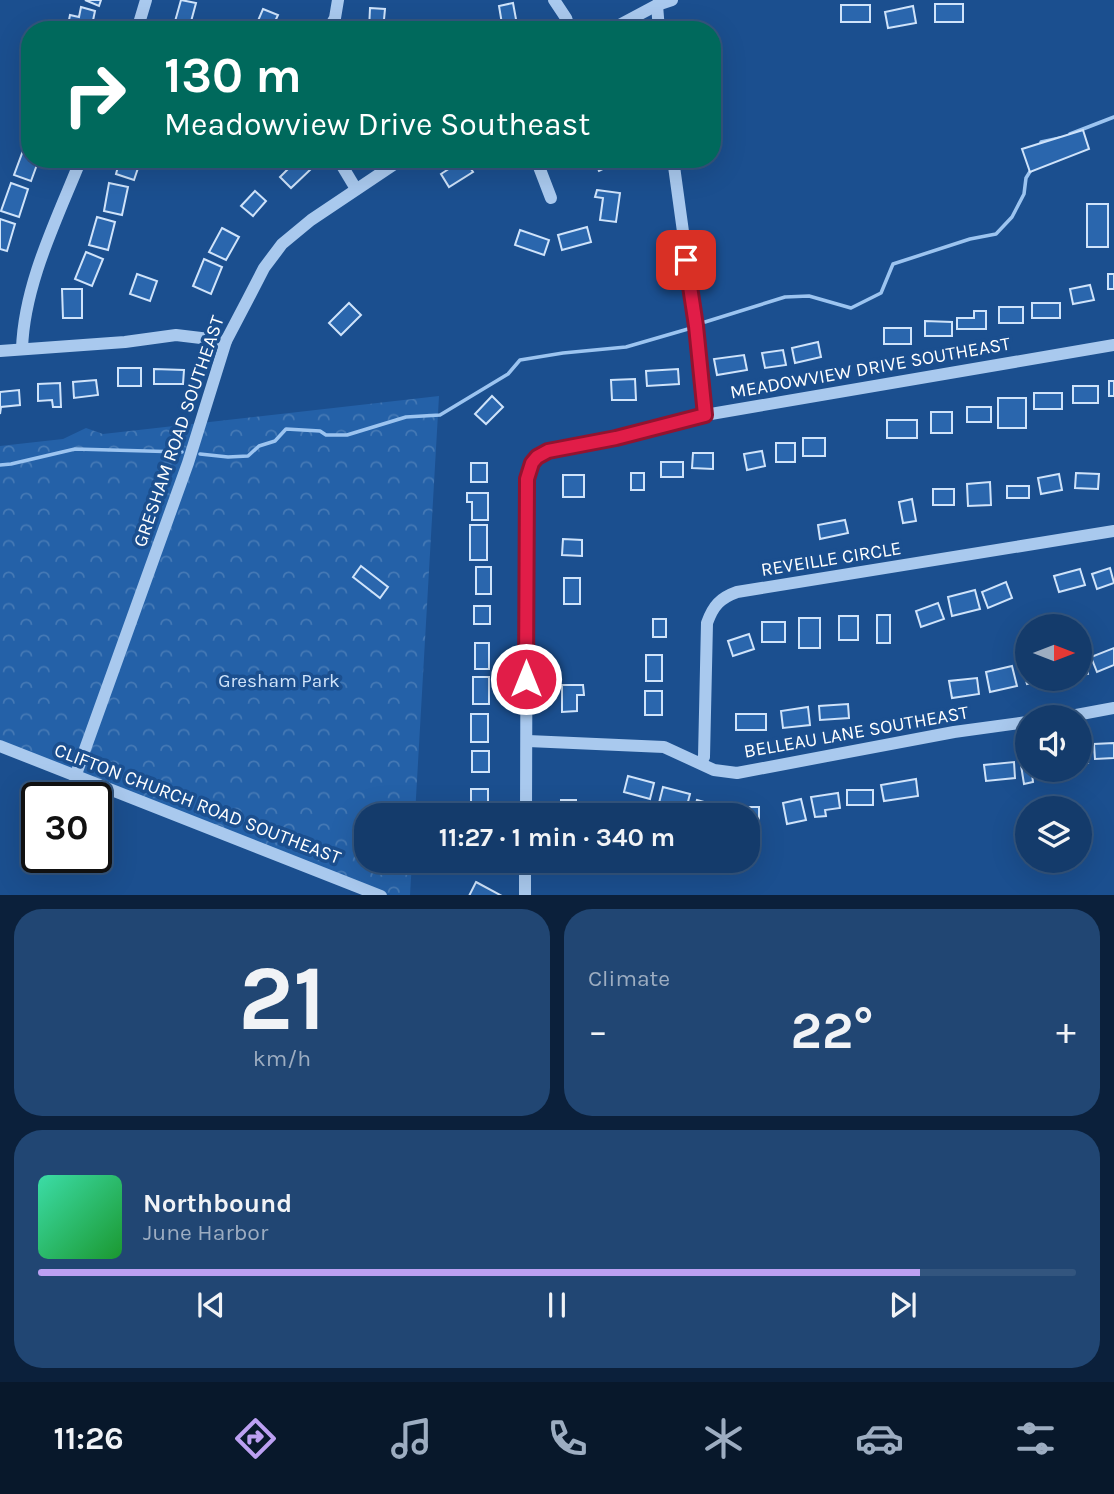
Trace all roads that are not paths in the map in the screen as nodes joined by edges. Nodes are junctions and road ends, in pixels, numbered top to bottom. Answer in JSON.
{"nodes":[{"id":1,"x":146,"y":0,"type":"edge"},
{"id":2,"x":338,"y":0,"type":"edge"},
{"id":3,"x":554,"y":0,"type":"edge"},
{"id":4,"x":672,"y":0,"type":"edge"},
{"id":5,"x":657,"y":5,"type":"junction"},
{"id":6,"x":140,"y":21,"type":"edge"},
{"id":7,"x":333,"y":21,"type":"edge"},
{"id":8,"x":567,"y":21,"type":"edge"},
{"id":9,"x":627,"y":21,"type":"edge"},
{"id":10,"x":658,"y":21,"type":"edge"},
{"id":11,"x":78,"y":168,"type":"edge"},
{"id":12,"x":343,"y":168,"type":"edge"},
{"id":13,"x":388,"y":168,"type":"edge"},
{"id":14,"x":539,"y":168,"type":"edge"},
{"id":15,"x":674,"y":168,"type":"edge"},
{"id":16,"x":356,"y":189,"type":"junction"},
{"id":17,"x":551,"y":198,"type":"dead end"},
{"id":18,"x":226,"y":341,"type":"junction"},
{"id":19,"x":1114,"y":345,"type":"edge"},
{"id":20,"x":22,"y":349,"type":"junction"},
{"id":21,"x":0,"y":351,"type":"edge"},
{"id":22,"x":705,"y":415,"type":"junction"},
{"id":23,"x":1114,"y":531,"type":"edge"},
{"id":24,"x":1114,"y":708,"type":"edge"},
{"id":25,"x":1092,"y":712,"type":"edge"},
{"id":26,"x":1015,"y":724,"type":"edge"},
{"id":27,"x":528,"y":741,"type":"junction"},
{"id":28,"x":0,"y":746,"type":"edge"},
{"id":29,"x":701,"y":762,"type":"junction"},
{"id":30,"x":75,"y":776,"type":"junction"},
{"id":31,"x":526,"y":803,"type":"edge"},
{"id":32,"x":525,"y":873,"type":"edge"},
{"id":33,"x":381,"y":895,"type":"edge"},
{"id":34,"x":524,"y":895,"type":"edge"}],
"edges":[{"from":1,"to":6,"type":"street"},
{"from":2,"to":7,"type":"street"},
{"from":3,"to":8,"type":"street"},
{"from":4,"to":5,"type":"street"},
{"from":5,"to":9,"type":"street"},
{"from":5,"to":10,"type":"street"},
{"from":11,"to":20,"type":"street"},
{"from":12,"to":16,"type":"street"},
{"from":13,"to":16,"type":"street","name":"GRESHAM ROAD SOUTHEAST"},
{"from":14,"to":17,"type":"street"},
{"from":15,"to":22,"type":"street"},
{"from":16,"to":18,"type":"street","name":"GRESHAM ROAD SOUTHEAST"},
{"from":18,"to":20,"type":"street"},
{"from":18,"to":30,"type":"street","name":"GRESHAM ROAD SOUTHEAST"},
{"from":19,"to":22,"type":"street","name":"MEADOWVIEW DRIVE SOUTHEAST"},
{"from":20,"to":21,"type":"street"},
{"from":22,"to":27,"type":"street","name":"MEADOWVIEW DRIVE SOUTHEAST"},
{"from":23,"to":29,"type":"street","name":"REVEILLE CIRCLE"},
{"from":24,"to":25,"type":"street"},
{"from":26,"to":29,"type":"street","name":"BELLEAU LANE SOUTHEAST"},
{"from":27,"to":29,"type":"street","name":"BELLEAU LANE SOUTHEAST"},
{"from":27,"to":31,"type":"street","name":"MEADOWVIEW DRIVE SOUTHEAST"},
{"from":28,"to":30,"type":"street","name":"CLIFTON CHURCH ROAD SOUTHEAST"},
{"from":30,"to":33,"type":"street","name":"CLIFTON CHURCH ROAD SOUTHEAST"},
{"from":32,"to":34,"type":"street"}]}
